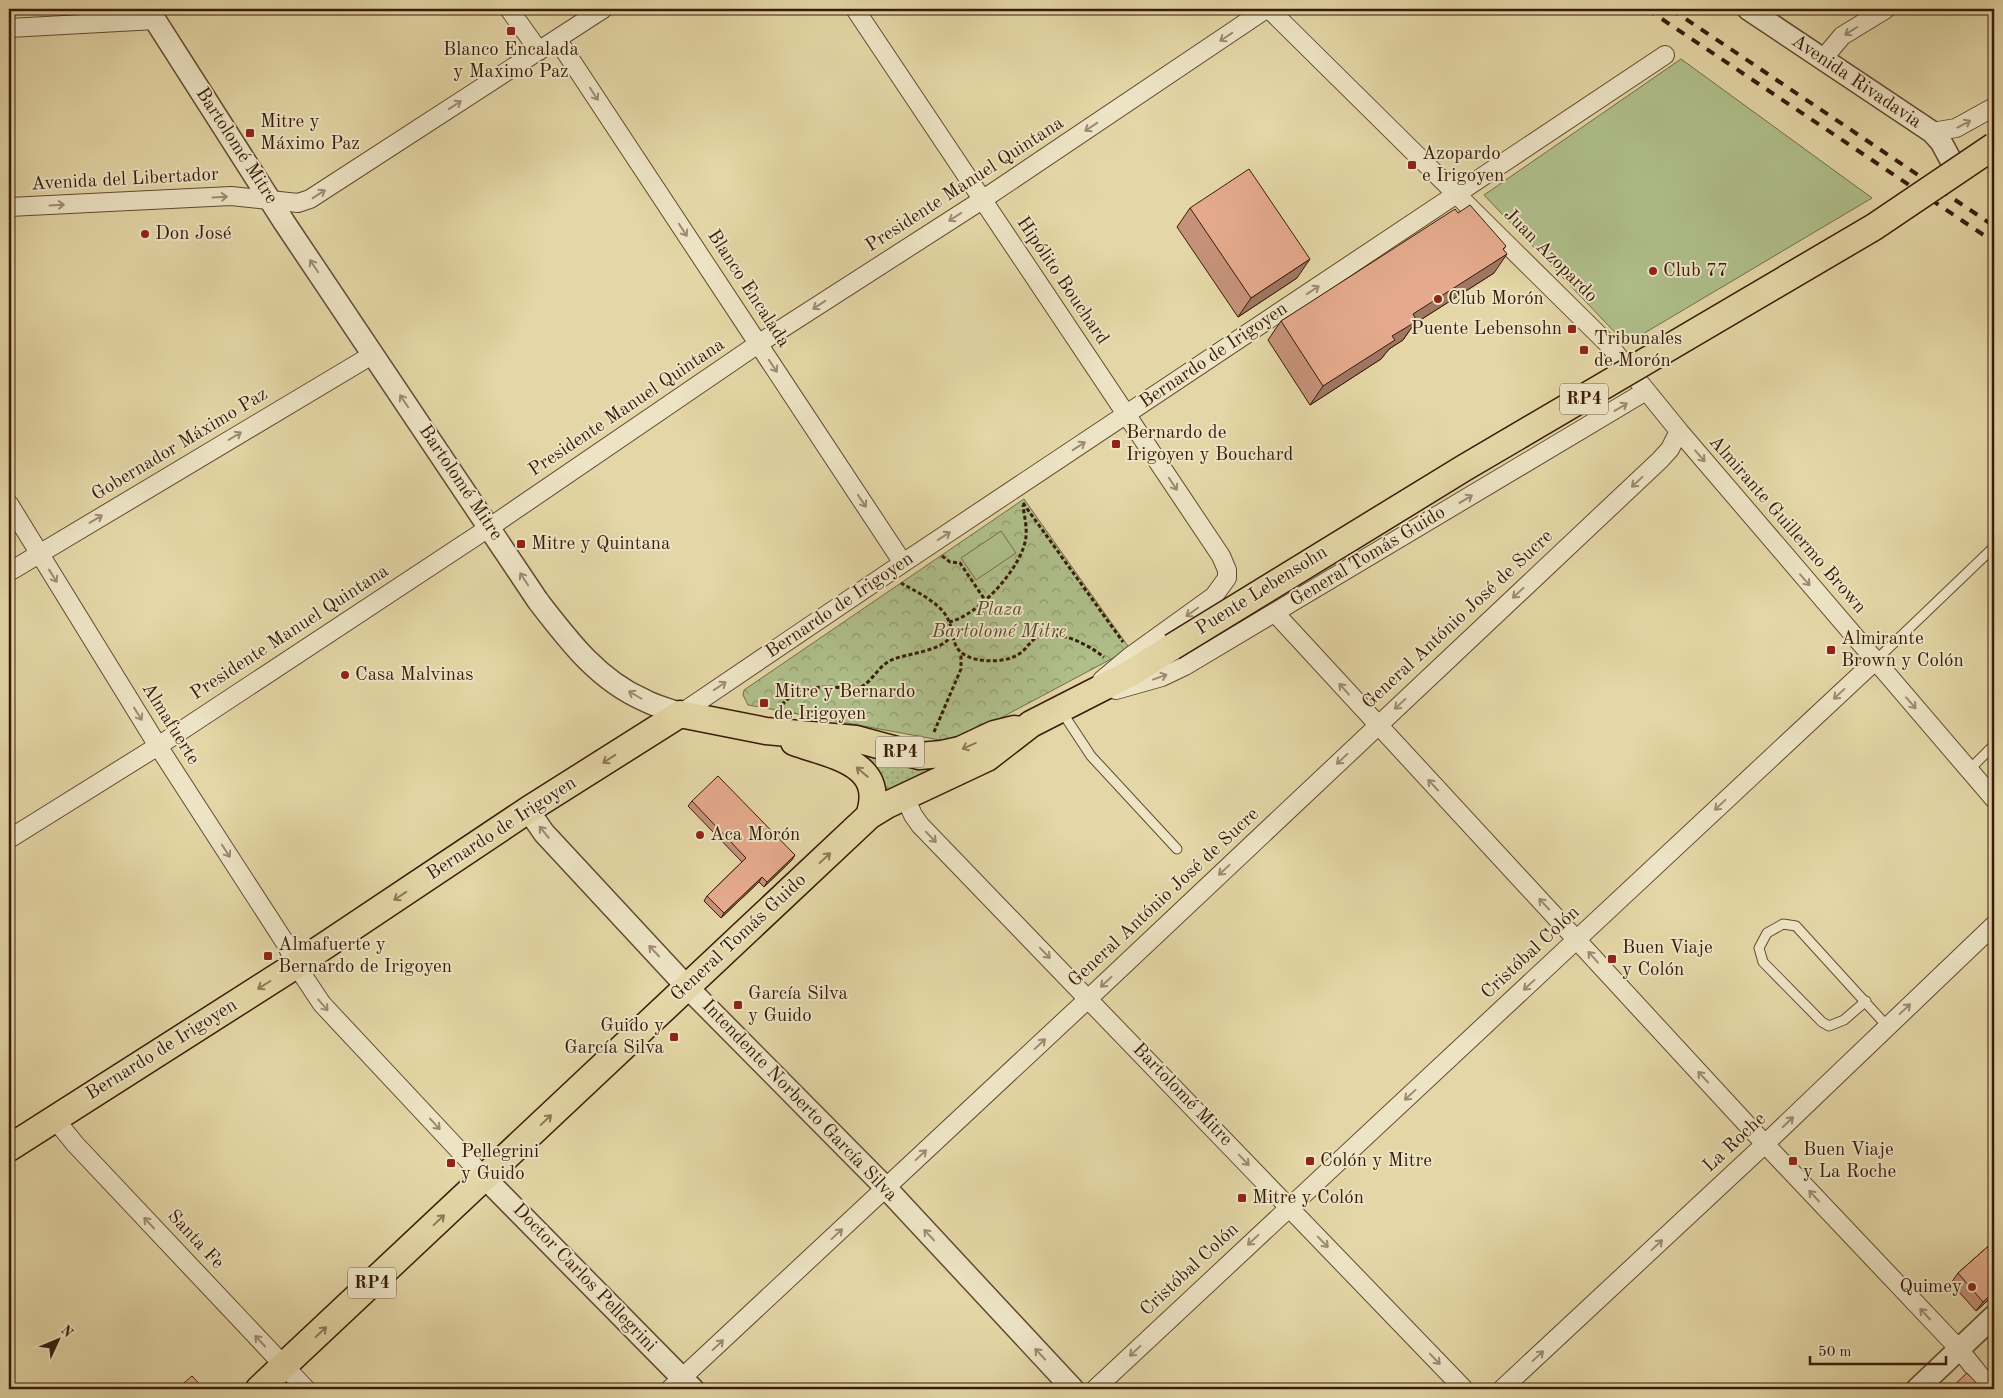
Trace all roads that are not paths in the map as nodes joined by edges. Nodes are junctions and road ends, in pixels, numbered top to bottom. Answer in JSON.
{"nodes":[{"id":1,"x":509,"y":9,"type":"edge"},
{"id":2,"x":603,"y":9,"type":"edge"},
{"id":3,"x":855,"y":9,"type":"edge"},
{"id":4,"x":1267,"y":9,"type":"edge"},
{"id":5,"x":1748,"y":9,"type":"edge"},
{"id":6,"x":1886,"y":9,"type":"edge"},
{"id":7,"x":152,"y":14,"type":"edge"},
{"id":8,"x":9,"y":28,"type":"edge"},
{"id":9,"x":557,"y":39,"type":"junction"},
{"id":10,"x":539,"y":51,"type":"junction"},
{"id":11,"x":1665,"y":55,"type":"dead end"},
{"id":12,"x":1822,"y":60,"type":"junction"},
{"id":13,"x":1994,"y":107,"type":"edge"},
{"id":14,"x":1932,"y":132,"type":"junction"},
{"id":15,"x":1994,"y":146,"type":"edge"},
{"id":16,"x":1954,"y":166,"type":"dead end"},
{"id":17,"x":1457,"y":193,"type":"junction"},
{"id":18,"x":982,"y":200,"type":"junction"},
{"id":19,"x":272,"y":201,"type":"junction"},
{"id":20,"x":9,"y":207,"type":"edge"},
{"id":21,"x":758,"y":344,"type":"junction"},
{"id":22,"x":372,"y":354,"type":"junction"},
{"id":23,"x":1646,"y":392,"type":"junction"},
{"id":24,"x":1127,"y":415,"type":"junction"},
{"id":25,"x":1678,"y":431,"type":"junction"},
{"id":26,"x":9,"y":504,"type":"edge"},
{"id":27,"x":490,"y":527,"type":"junction"},
{"id":28,"x":1994,"y":547,"type":"edge"},
{"id":29,"x":39,"y":553,"type":"junction"},
{"id":30,"x":903,"y":562,"type":"junction"},
{"id":31,"x":9,"y":572,"type":"edge"},
{"id":32,"x":1227,"y":578,"type":"joint"},
{"id":33,"x":1275,"y":613,"type":"junction"},
{"id":34,"x":1172,"y":648,"type":"joint"},
{"id":35,"x":1875,"y":661,"type":"junction"},
{"id":36,"x":1070,"y":705,"type":"junction"},
{"id":37,"x":680,"y":714,"type":"junction"},
{"id":38,"x":1031,"y":724,"type":"junction"},
{"id":39,"x":1377,"y":725,"type":"junction"},
{"id":40,"x":766,"y":731,"type":"junction"},
{"id":41,"x":1994,"y":745,"type":"edge"},
{"id":42,"x":158,"y":746,"type":"junction"},
{"id":43,"x":1969,"y":770,"type":"junction"},
{"id":44,"x":904,"y":797,"type":"junction"},
{"id":45,"x":1994,"y":799,"type":"edge"},
{"id":46,"x":528,"y":810,"type":"junction"},
{"id":47,"x":869,"y":816,"type":"junction"},
{"id":48,"x":9,"y":839,"type":"edge"},
{"id":49,"x":1177,"y":849,"type":"dead end"},
{"id":50,"x":1994,"y":925,"type":"edge"},
{"id":51,"x":1577,"y":940,"type":"junction"},
{"id":52,"x":296,"y":965,"type":"junction"},
{"id":53,"x":688,"y":987,"type":"junction"},
{"id":54,"x":1089,"y":998,"type":"junction"},
{"id":55,"x":1866,"y":1001,"type":"junction"},
{"id":56,"x":1887,"y":1026,"type":"junction"},
{"id":57,"x":54,"y":1118,"type":"junction"},
{"id":58,"x":1765,"y":1144,"type":"junction"},
{"id":59,"x":9,"y":1148,"type":"edge"},
{"id":60,"x":484,"y":1177,"type":"junction"},
{"id":61,"x":886,"y":1188,"type":"junction"},
{"id":62,"x":1289,"y":1206,"type":"junction"},
{"id":63,"x":1994,"y":1316,"type":"edge"},
{"id":64,"x":1958,"y":1350,"type":"junction"},
{"id":65,"x":284,"y":1366,"type":"junction"},
{"id":66,"x":682,"y":1386,"type":"edge"},
{"id":67,"x":260,"y":1389,"type":"edge"},
{"id":68,"x":306,"y":1389,"type":"edge"},
{"id":69,"x":1073,"y":1389,"type":"edge"},
{"id":70,"x":1095,"y":1389,"type":"edge"},
{"id":71,"x":1464,"y":1389,"type":"edge"},
{"id":72,"x":1502,"y":1389,"type":"edge"},
{"id":73,"x":1916,"y":1389,"type":"edge"},
{"id":74,"x":1991,"y":1389,"type":"edge"}],
"edges":[{"from":1,"to":10,"type":"street"},
{"from":2,"to":9,"type":"street","name":"Avenida del Libertador"},
{"from":3,"to":18,"type":"street","name":"Hipólito Bouchard"},
{"from":4,"to":17,"type":"street","name":"Juan Azopardo"},
{"from":4,"to":18,"type":"street","name":"Presidente Manuel Quintana","one_way":true},
{"from":5,"to":12,"type":"street","name":"Avenida Rivadavia"},
{"from":6,"to":12,"type":"street","one_way":true},
{"from":7,"to":8,"type":"street"},
{"from":7,"to":19,"type":"street","name":"Bartolomé Mitre"},
{"from":9,"to":10,"type":"street","name":"Avenida del Libertador"},
{"from":9,"to":21,"type":"street","name":"Blanco Encalada","one_way":true},
{"from":19,"to":10,"type":"street","name":"Avenida del Libertador","one_way":true},
{"from":11,"to":17,"type":"street","name":"Bernardo de Irigoyen"},
{"from":12,"to":14,"type":"street","name":"Avenida Rivadavia"},
{"from":14,"to":13,"type":"street","one_way":true},
{"from":14,"to":16,"type":"street","name":"Avenida Rivadavia"},
{"from":15,"to":34,"type":"main road","name":"Puente Lebensohn","number":"RP4","bridge":true},
{"from":17,"to":23,"type":"street","name":"Juan Azopardo"},
{"from":24,"to":17,"type":"street","name":"Bernardo de Irigoyen","one_way":true},
{"from":18,"to":21,"type":"street","name":"Presidente Manuel Quintana","one_way":true},
{"from":18,"to":24,"type":"street","name":"Hipólito Bouchard"},
{"from":20,"to":19,"type":"street","name":"Avenida del Libertador","one_way":true},
{"from":22,"to":19,"type":"street","name":"Bartolomé Mitre","one_way":true},
{"from":21,"to":27,"type":"street","name":"Presidente Manuel Quintana"},
{"from":21,"to":30,"type":"street","name":"Blanco Encalada","one_way":true},
{"from":27,"to":22,"type":"street","name":"Bartolomé Mitre","one_way":true},
{"from":29,"to":22,"type":"street","name":"Gobernador Máximo Paz","one_way":true},
{"from":23,"to":25,"type":"street","name":"Almirante Guillermo Brown"},
{"from":33,"to":23,"type":"street","name":"General Tomás Guido","one_way":true},
{"from":30,"to":24,"type":"street","name":"Bernardo de Irigoyen","one_way":true},
{"from":24,"to":32,"type":"street","name":"Hipólito Bouchard","one_way":true},
{"from":25,"to":35,"type":"street","name":"Almirante Guillermo Brown","one_way":true},
{"from":25,"to":39,"type":"street","name":"General António José de Sucre","one_way":true},
{"from":26,"to":29,"type":"street","name":"Almafuerte"},
{"from":37,"to":27,"type":"street","name":"Bartolomé Mitre","one_way":true},
{"from":27,"to":42,"type":"street","name":"Presidente Manuel Quintana"},
{"from":28,"to":35,"type":"lane","name":"Cristóbal Colón"},
{"from":29,"to":31,"type":"street","name":"Gobernador Máximo Paz"},
{"from":29,"to":42,"type":"street","name":"Almafuerte","one_way":true},
{"from":37,"to":30,"type":"street","name":"Bernardo de Irigoyen","one_way":true},
{"from":32,"to":36,"type":"street","name":"General Tomás Guido","one_way":true},
{"from":36,"to":33,"type":"street","name":"General Tomás Guido","one_way":true},
{"from":39,"to":33,"type":"street","one_way":true},
{"from":34,"to":36,"type":"main road","name":"General Tomás Guido","number":"RP4"},
{"from":35,"to":43,"type":"street","name":"Almirante Guillermo Brown","one_way":true},
{"from":35,"to":51,"type":"street","name":"Cristóbal Colón","one_way":true},
{"from":36,"to":38,"type":"main road","name":"General Tomás Guido","number":"RP4"},
{"from":36,"to":49,"type":"lane"},
{"from":37,"to":40,"type":"main road","name":"Bartolomé Mitre","number":"RP4"},
{"from":37,"to":46,"type":"main road","name":"Bernardo de Irigoyen","one_way":true},
{"from":38,"to":40,"type":"main road","name":"Bartolomé Mitre","number":"RP4","one_way":true},
{"from":38,"to":44,"type":"main road","name":"General Tomás Guido","number":"RP4"},
{"from":51,"to":39,"type":"street","one_way":true},
{"from":39,"to":54,"type":"street","name":"General António José de Sucre","one_way":true},
{"from":47,"to":40,"type":"main road","one_way":true},
{"from":41,"to":43,"type":"lane"},
{"from":42,"to":48,"type":"street","name":"Presidente Manuel Quintana"},
{"from":42,"to":52,"type":"street","name":"Almafuerte","one_way":true},
{"from":43,"to":45,"type":"street","name":"Almirante Guillermo Brown"},
{"from":44,"to":47,"type":"main road","name":"General Tomás Guido","number":"RP4"},
{"from":44,"to":54,"type":"street","name":"Bartolomé Mitre","one_way":true},
{"from":46,"to":52,"type":"main road","name":"Bernardo de Irigoyen","one_way":true},
{"from":53,"to":46,"type":"street","name":"Intendente Norberto García Silva","one_way":true},
{"from":53,"to":47,"type":"main road","name":"General Tomás Guido","number":"RP4","one_way":true},
{"from":56,"to":50,"type":"street","name":"La Roche","one_way":true},
{"from":58,"to":51,"type":"street","one_way":true},
{"from":51,"to":62,"type":"street","name":"Cristóbal Colón","one_way":true},
{"from":52,"to":57,"type":"main road","name":"Bernardo de Irigoyen","one_way":true},
{"from":52,"to":60,"type":"street","name":"Doctor Carlos Pellegrini","one_way":true},
{"from":60,"to":53,"type":"main road","name":"General Tomás Guido","number":"RP4","one_way":true},
{"from":53,"to":61,"type":"street","name":"Intendente Norberto García Silva"},
{"from":61,"to":54,"type":"street","name":"General António José de Sucre","one_way":true},
{"from":54,"to":62,"type":"street","name":"Bartolomé Mitre","one_way":true},
{"from":55,"to":55,"type":"lane"},
{"from":55,"to":56,"type":"lane"},
{"from":58,"to":56,"type":"street","name":"La Roche","one_way":true},
{"from":57,"to":59,"type":"main road","name":"Bernardo de Irigoyen"},
{"from":65,"to":57,"type":"street","name":"Santa Fe","one_way":true},
{"from":64,"to":58,"type":"street","one_way":true},
{"from":72,"to":58,"type":"street","name":"La Roche","one_way":true},
{"from":65,"to":60,"type":"main road","name":"General Tomás Guido","number":"RP4","one_way":true},
{"from":60,"to":66,"type":"street","name":"Doctor Carlos Pellegrini"},
{"from":66,"to":61,"type":"street","name":"General António José de Sucre","one_way":true},
{"from":69,"to":61,"type":"street","name":"Intendente Norberto García Silva","one_way":true},
{"from":62,"to":70,"type":"street","name":"Cristóbal Colón","one_way":true},
{"from":62,"to":71,"type":"street","name":"Bartolomé Mitre","one_way":true},
{"from":63,"to":64,"type":"street"},
{"from":64,"to":73,"type":"street"},
{"from":64,"to":74,"type":"street"},
{"from":65,"to":67,"type":"main road","name":"General Tomás Guido","number":"RP4"},
{"from":65,"to":68,"type":"street","name":"Santa Fe"}]}
